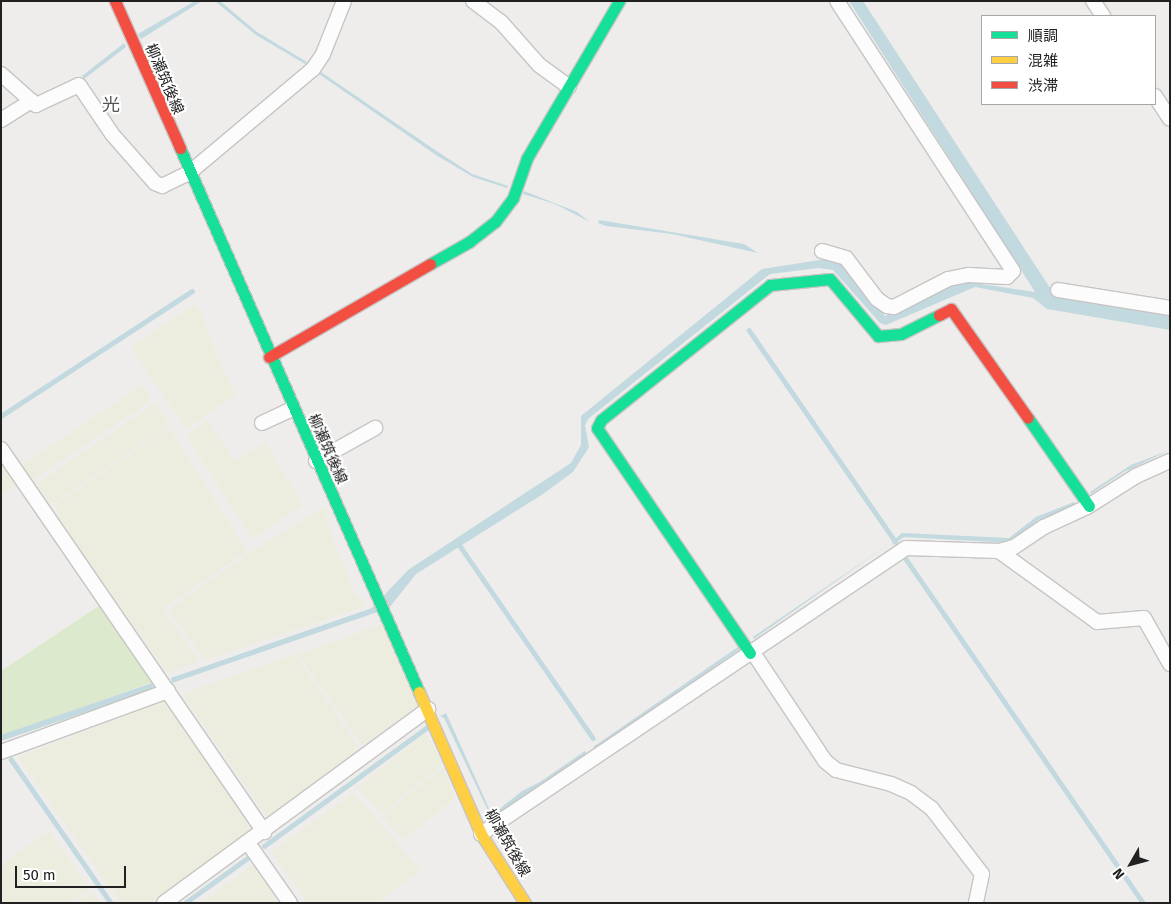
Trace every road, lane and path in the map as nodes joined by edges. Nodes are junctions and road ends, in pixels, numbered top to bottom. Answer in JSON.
{"nodes":[{"id":1,"x":115,"y":1,"type":"edge"},
{"id":2,"x":344,"y":1,"type":"edge"},
{"id":3,"x":472,"y":1,"type":"edge"},
{"id":4,"x":619,"y":1,"type":"edge"},
{"id":5,"x":836,"y":1,"type":"edge"},
{"id":6,"x":1093,"y":1,"type":"edge"},
{"id":7,"x":1102,"y":15,"type":"edge"},
{"id":8,"x":1,"y":74,"type":"edge"},
{"id":9,"x":569,"y":87,"type":"junction"},
{"id":10,"x":1156,"y":97,"type":"edge"},
{"id":11,"x":31,"y":101,"type":"junction"},
{"id":12,"x":1170,"y":118,"type":"edge"},
{"id":13,"x":1,"y":120,"type":"edge"},
{"id":14,"x":188,"y":173,"type":"junction"},
{"id":15,"x":822,"y":251,"type":"dead end"},
{"id":16,"x":1058,"y":290,"type":"dead end"},
{"id":17,"x":1170,"y":308,"type":"edge"},
{"id":18,"x":269,"y":357,"type":"junction"},
{"id":19,"x":292,"y":408,"type":"junction"},
{"id":20,"x":262,"y":422,"type":"dead end"},
{"id":21,"x":375,"y":428,"type":"dead end"},
{"id":22,"x":1,"y":449,"type":"edge"},
{"id":23,"x":316,"y":461,"type":"junction"},
{"id":24,"x":1170,"y":461,"type":"edge"},
{"id":25,"x":1089,"y":506,"type":"junction"},
{"id":26,"x":999,"y":551,"type":"junction"},
{"id":27,"x":751,"y":652,"type":"junction"},
{"id":28,"x":1170,"y":664,"type":"edge"},
{"id":29,"x":168,"y":691,"type":"junction"},
{"id":30,"x":428,"y":709,"type":"junction"},
{"id":31,"x":1,"y":752,"type":"edge"},
{"id":32,"x":264,"y":832,"type":"junction"},
{"id":33,"x":481,"y":834,"type":"junction"},
{"id":34,"x":248,"y":844,"type":"junction"},
{"id":35,"x":164,"y":903,"type":"edge"},
{"id":36,"x":290,"y":903,"type":"edge"},
{"id":37,"x":525,"y":903,"type":"edge"},
{"id":38,"x":976,"y":903,"type":"edge"}],
"edges":[{"from":1,"to":14,"type":"street","name":"柳瀬筑後線"},
{"from":2,"to":14,"type":"street"},
{"from":3,"to":9,"type":"street"},
{"from":4,"to":9,"type":"street"},
{"from":5,"to":15,"type":"street"},
{"from":6,"to":7,"type":"street"},
{"from":8,"to":11,"type":"street"},
{"from":9,"to":18,"type":"street"},
{"from":10,"to":12,"type":"street"},
{"from":11,"to":13,"type":"street"},
{"from":11,"to":14,"type":"street"},
{"from":14,"to":18,"type":"street","name":"柳瀬筑後線"},
{"from":16,"to":17,"type":"street"},
{"from":18,"to":19,"type":"street","name":"柳瀬筑後線"},
{"from":19,"to":20,"type":"street"},
{"from":19,"to":23,"type":"street","name":"柳瀬筑後線"},
{"from":21,"to":23,"type":"street"},
{"from":22,"to":29,"type":"street"},
{"from":23,"to":30,"type":"street","name":"柳瀬筑後線"},
{"from":24,"to":25,"type":"street"},
{"from":25,"to":26,"type":"street"},
{"from":25,"to":27,"type":"street"},
{"from":26,"to":27,"type":"street"},
{"from":26,"to":28,"type":"street"},
{"from":27,"to":33,"type":"street"},
{"from":27,"to":38,"type":"street"},
{"from":29,"to":31,"type":"street"},
{"from":29,"to":32,"type":"street"},
{"from":30,"to":32,"type":"street"},
{"from":30,"to":33,"type":"street","name":"柳瀬筑後線"},
{"from":32,"to":34,"type":"street"},
{"from":33,"to":37,"type":"street","name":"柳瀬筑後線"},
{"from":34,"to":35,"type":"street"},
{"from":34,"to":36,"type":"street"}]}
